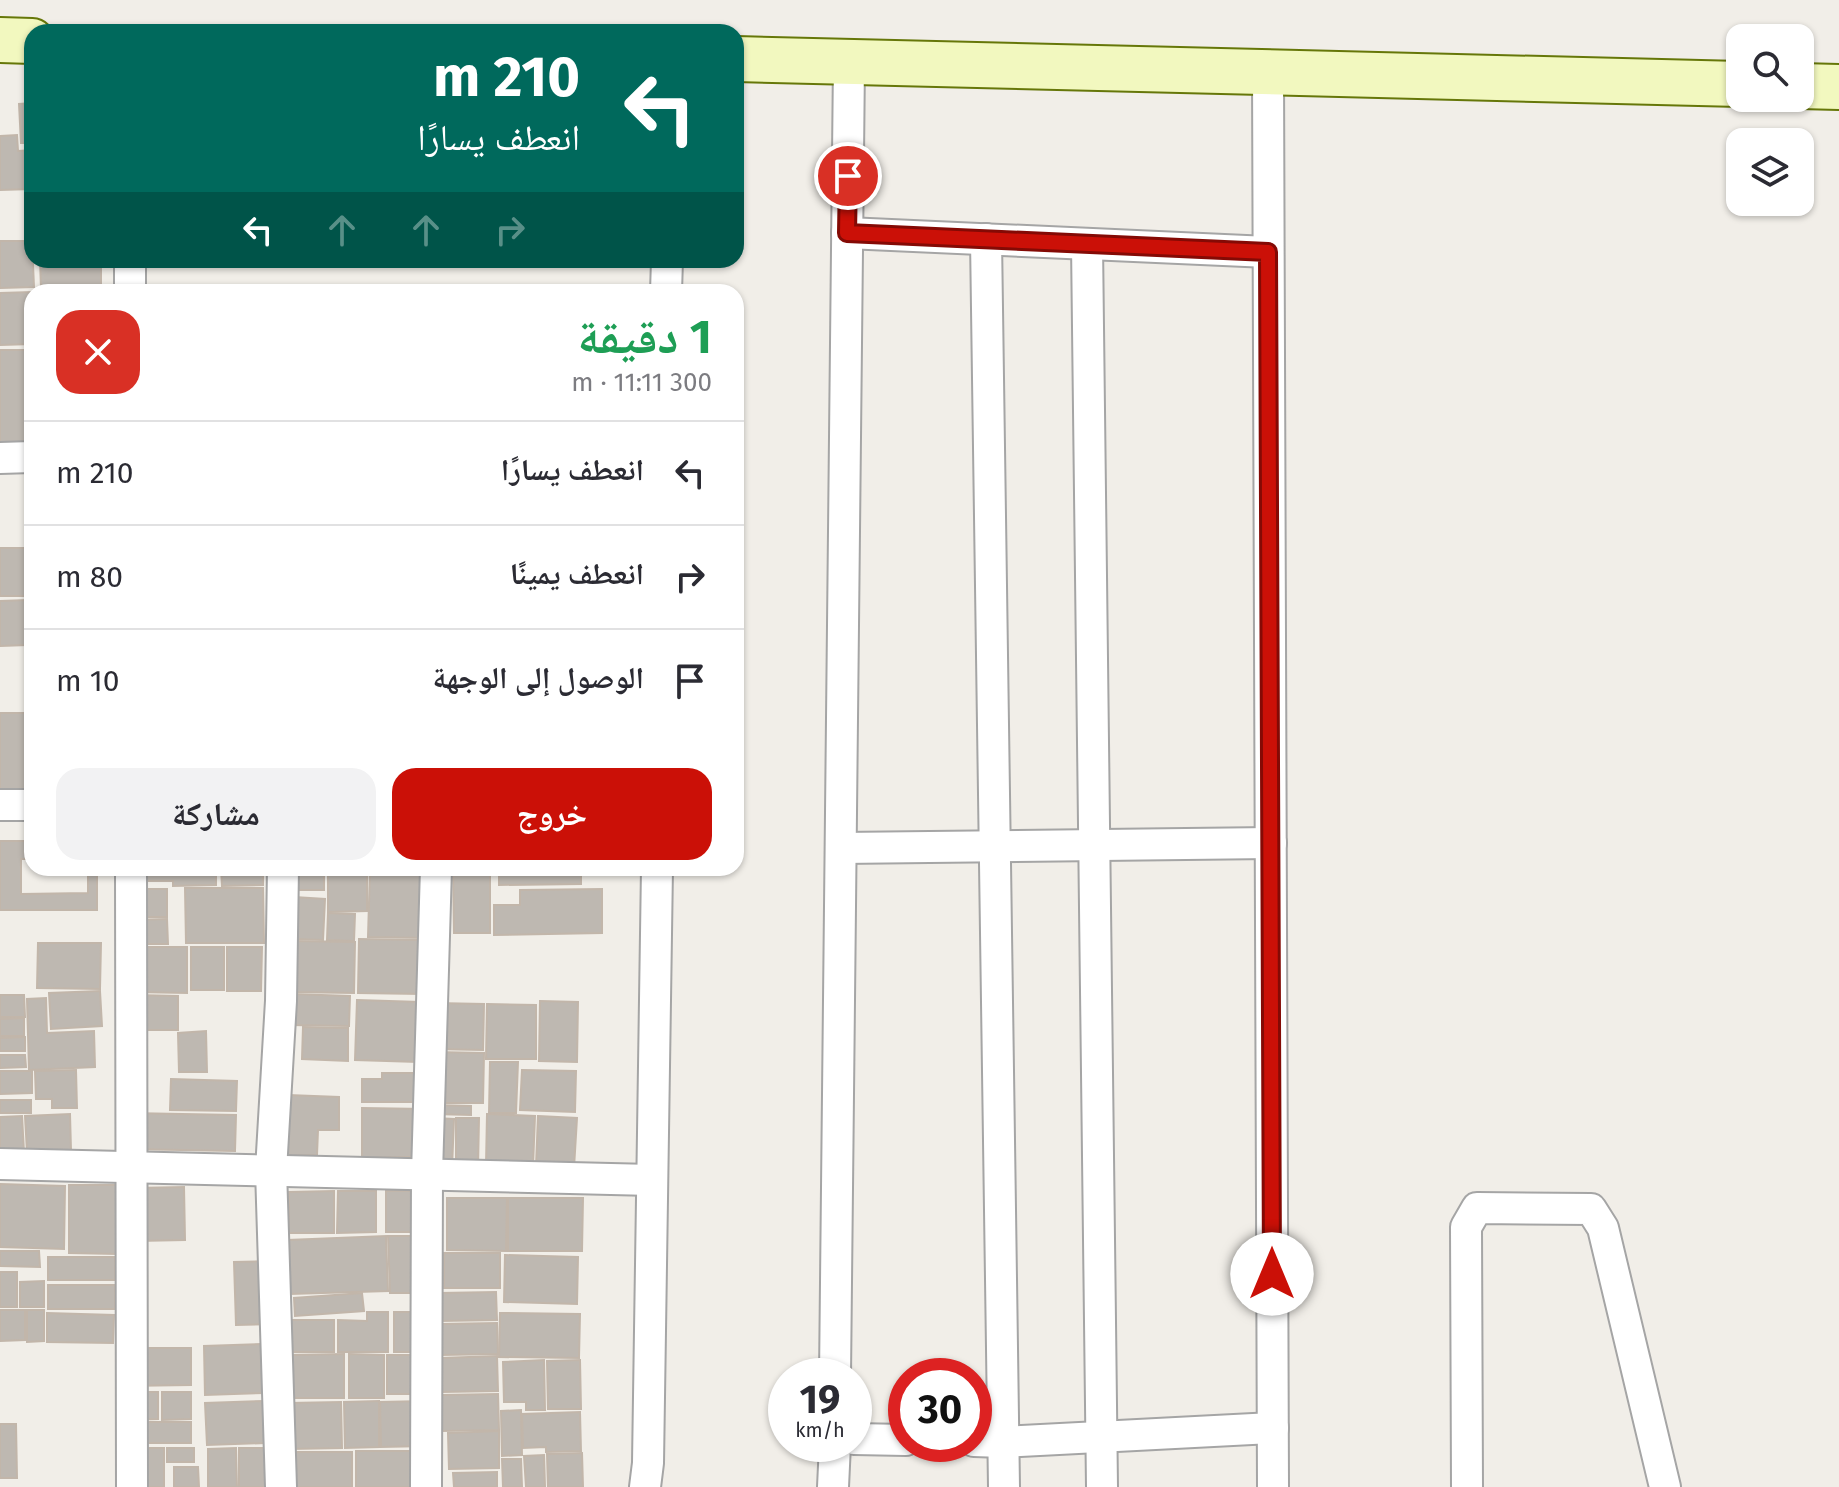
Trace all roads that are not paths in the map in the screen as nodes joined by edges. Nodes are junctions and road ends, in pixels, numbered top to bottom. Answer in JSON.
{"nodes":[{"id":1,"x":0,"y":40,"type":"edge"},
{"id":2,"x":24,"y":41,"type":"edge"},
{"id":3,"x":744,"y":59,"type":"edge"},
{"id":4,"x":849,"y":62,"type":"junction"},
{"id":5,"x":1268,"y":72,"type":"junction"},
{"id":6,"x":1726,"y":84,"type":"edge"},
{"id":7,"x":1814,"y":86,"type":"edge"},
{"id":8,"x":1839,"y":87,"type":"edge"},
{"id":9,"x":847,"y":233,"type":"junction"},
{"id":10,"x":986,"y":239,"type":"junction"},
{"id":11,"x":1087,"y":244,"type":"junction"},
{"id":12,"x":1268,"y":252,"type":"junction"},
{"id":13,"x":24,"y":457,"type":"edge"},
{"id":14,"x":0,"y":458,"type":"edge"},
{"id":15,"x":0,"y":805,"type":"edge"},
{"id":16,"x":24,"y":805,"type":"edge"},
{"id":17,"x":1271,"y":843,"type":"junction"},
{"id":18,"x":1094,"y":845,"type":"junction"},
{"id":19,"x":995,"y":846,"type":"junction"},
{"id":20,"x":841,"y":848,"type":"junction"},
{"id":21,"x":131,"y":876,"type":"edge"},
{"id":22,"x":283,"y":876,"type":"edge"},
{"id":23,"x":436,"y":876,"type":"edge"},
{"id":24,"x":657,"y":876,"type":"edge"},
{"id":25,"x":0,"y":1164,"type":"edge"},
{"id":26,"x":132,"y":1167,"type":"junction"},
{"id":27,"x":271,"y":1170,"type":"junction"},
{"id":28,"x":427,"y":1174,"type":"junction"},
{"id":29,"x":652,"y":1180,"type":"junction"},
{"id":30,"x":835,"y":1358,"type":"edge"},
{"id":31,"x":990,"y":1358,"type":"edge"},
{"id":32,"x":1273,"y":1428,"type":"junction"},
{"id":33,"x":1101,"y":1437,"type":"junction"},
{"id":34,"x":992,"y":1441,"type":"edge"},
{"id":35,"x":992,"y":1450,"type":"edge"},
{"id":36,"x":834,"y":1462,"type":"edge"},
{"id":37,"x":132,"y":1487,"type":"edge"},
{"id":38,"x":281,"y":1487,"type":"edge"},
{"id":39,"x":426,"y":1487,"type":"edge"},
{"id":40,"x":645,"y":1487,"type":"edge"},
{"id":41,"x":833,"y":1487,"type":"edge"},
{"id":42,"x":1004,"y":1487,"type":"edge"},
{"id":43,"x":1102,"y":1487,"type":"edge"},
{"id":44,"x":1273,"y":1487,"type":"edge"},
{"id":45,"x":1467,"y":1487,"type":"edge"},
{"id":46,"x":1665,"y":1487,"type":"edge"}],
"edges":[{"from":1,"to":2,"type":"street"},
{"from":3,"to":4,"type":"street"},
{"from":4,"to":5,"type":"street"},
{"from":4,"to":9,"type":"street"},
{"from":5,"to":6,"type":"street"},
{"from":5,"to":12,"type":"street"},
{"from":7,"to":8,"type":"street"},
{"from":9,"to":10,"type":"street"},
{"from":9,"to":20,"type":"street"},
{"from":10,"to":11,"type":"street"},
{"from":10,"to":19,"type":"street"},
{"from":11,"to":12,"type":"street"},
{"from":11,"to":18,"type":"street"},
{"from":12,"to":17,"type":"street"},
{"from":13,"to":14,"type":"street"},
{"from":15,"to":16,"type":"street"},
{"from":17,"to":18,"type":"street"},
{"from":17,"to":32,"type":"street"},
{"from":18,"to":19,"type":"street"},
{"from":18,"to":33,"type":"street"},
{"from":19,"to":20,"type":"street"},
{"from":19,"to":31,"type":"street"},
{"from":20,"to":30,"type":"street"},
{"from":21,"to":26,"type":"street"},
{"from":22,"to":27,"type":"street"},
{"from":23,"to":28,"type":"street"},
{"from":24,"to":29,"type":"street"},
{"from":25,"to":26,"type":"street"},
{"from":26,"to":27,"type":"street"},
{"from":26,"to":37,"type":"street"},
{"from":27,"to":28,"type":"street"},
{"from":27,"to":38,"type":"street"},
{"from":28,"to":29,"type":"street"},
{"from":28,"to":39,"type":"street"},
{"from":29,"to":40,"type":"street"},
{"from":32,"to":33,"type":"street"},
{"from":32,"to":44,"type":"street"},
{"from":33,"to":34,"type":"street"},
{"from":33,"to":43,"type":"street"},
{"from":35,"to":42,"type":"street"},
{"from":36,"to":41,"type":"street"},
{"from":45,"to":46,"type":"street"}]}
